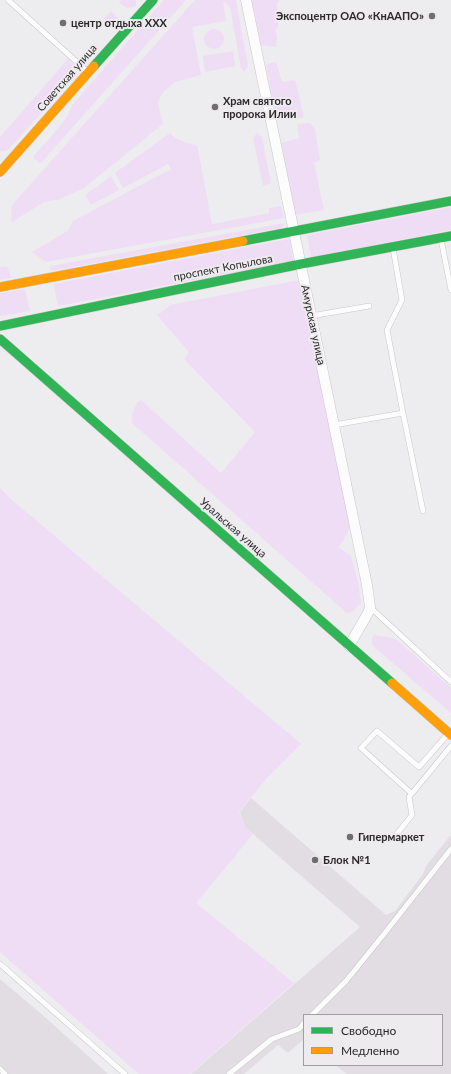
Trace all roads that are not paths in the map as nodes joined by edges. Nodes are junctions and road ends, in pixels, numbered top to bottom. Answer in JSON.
{"nodes":[{"id":1,"x":8,"y":0,"type":"edge"},
{"id":2,"x":153,"y":0,"type":"edge"},
{"id":3,"x":246,"y":0,"type":"edge"},
{"id":4,"x":88,"y":73,"type":"junction"},
{"id":5,"x":2,"y":167,"type":"edge"},
{"id":6,"x":451,"y":201,"type":"edge"},
{"id":7,"x":294,"y":232,"type":"junction"},
{"id":8,"x":451,"y":236,"type":"edge"},
{"id":9,"x":441,"y":238,"type":"junction"},
{"id":10,"x":393,"y":247,"type":"junction"},
{"id":11,"x":301,"y":264,"type":"junction"},
{"id":12,"x":0,"y":287,"type":"edge"},
{"id":13,"x":451,"y":290,"type":"edge"},
{"id":14,"x":369,"y":306,"type":"dead end"},
{"id":15,"x":311,"y":316,"type":"junction"},
{"id":16,"x":0,"y":326,"type":"edge"},
{"id":17,"x":0,"y":338,"type":"edge"},
{"id":18,"x":403,"y":412,"type":"junction"},
{"id":19,"x":334,"y":425,"type":"junction"},
{"id":20,"x":423,"y":512,"type":"dead end"},
{"id":21,"x":370,"y":607,"type":"junction"},
{"id":22,"x":349,"y":646,"type":"junction"},
{"id":23,"x":451,"y":682,"type":"edge"},
{"id":24,"x":450,"y":734,"type":"edge"},
{"id":25,"x":451,"y":746,"type":"edge"},
{"id":26,"x":412,"y":793,"type":"junction"},
{"id":27,"x":396,"y":835,"type":"dead end"},
{"id":28,"x":451,"y":849,"type":"edge"},
{"id":29,"x":0,"y":964,"type":"edge"},
{"id":30,"x":313,"y":1014,"type":"edge"},
{"id":31,"x":303,"y":1025,"type":"edge"},
{"id":32,"x":0,"y":1069,"type":"edge"},
{"id":33,"x":5,"y":1074,"type":"edge"},
{"id":34,"x":125,"y":1074,"type":"edge"},
{"id":35,"x":229,"y":1074,"type":"edge"}],
"edges":[{"from":1,"to":4,"type":"lane"},
{"from":2,"to":4,"type":"street","name":"Советская улица"},
{"from":3,"to":7,"type":"street","name":"Амурская улица"},
{"from":4,"to":5,"type":"street","name":"Советская улица"},
{"from":6,"to":7,"type":"street","name":"проспект Копылова"},
{"from":7,"to":11,"type":"street","name":"Амурская улица"},
{"from":7,"to":12,"type":"street","name":"проспект Копылова"},
{"from":8,"to":9,"type":"street","name":"проспект Копылова"},
{"from":9,"to":10,"type":"street","name":"проспект Копылова"},
{"from":9,"to":13,"type":"lane"},
{"from":10,"to":11,"type":"street","name":"проспект Копылова"},
{"from":10,"to":18,"type":"lane"},
{"from":11,"to":15,"type":"street","name":"Амурская улица"},
{"from":11,"to":16,"type":"street","name":"проспект Копылова"},
{"from":14,"to":15,"type":"lane"},
{"from":15,"to":19,"type":"street","name":"Амурская улица"},
{"from":17,"to":22,"type":"street","name":"Уральская улица"},
{"from":18,"to":19,"type":"lane"},
{"from":18,"to":20,"type":"lane"},
{"from":19,"to":21,"type":"street","name":"Амурская улица"},
{"from":21,"to":22,"type":"street"},
{"from":21,"to":23,"type":"lane"},
{"from":22,"to":24,"type":"street","name":"Уральская улица"},
{"from":24,"to":26,"type":"lane"},
{"from":25,"to":26,"type":"lane"},
{"from":26,"to":27,"type":"lane"},
{"from":28,"to":30,"type":"lane"},
{"from":29,"to":34,"type":"lane"},
{"from":31,"to":35,"type":"lane"},
{"from":32,"to":33,"type":"lane"}]}
